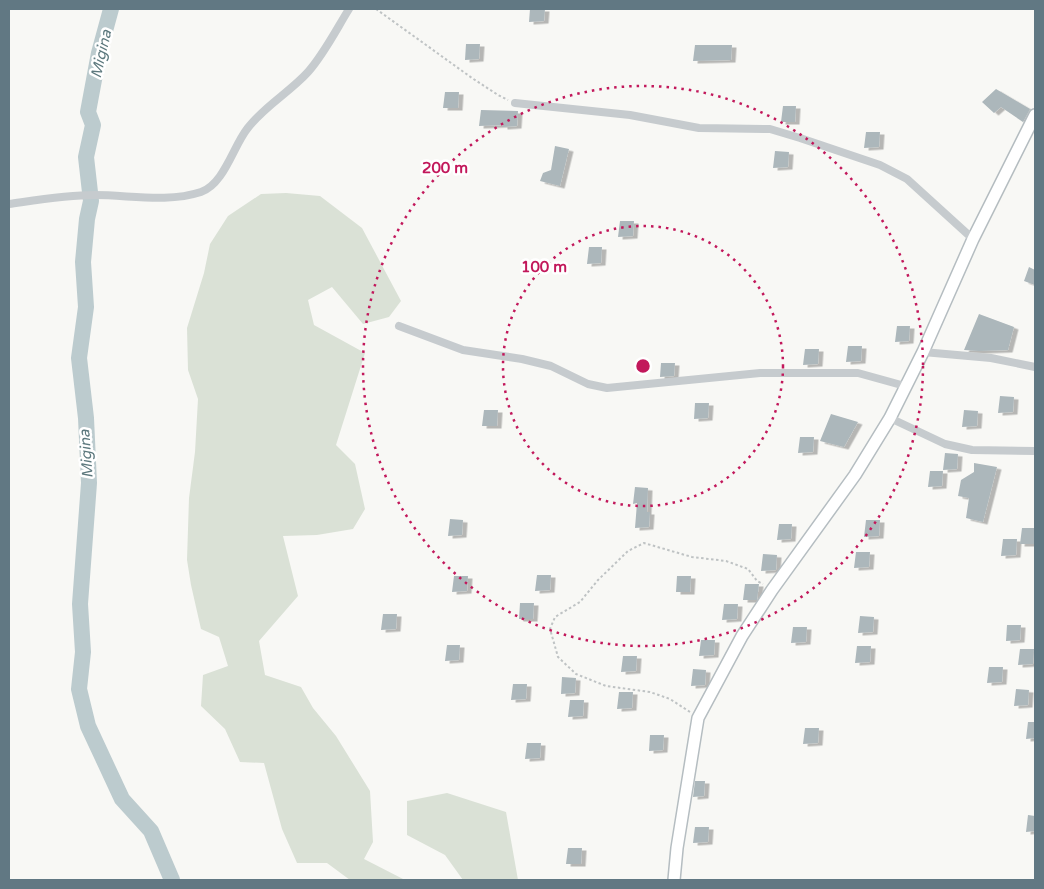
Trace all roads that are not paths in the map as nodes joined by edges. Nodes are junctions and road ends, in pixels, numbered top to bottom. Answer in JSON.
{"nodes":[{"id":1,"x":348,"y":9,"type":"edge"},
{"id":2,"x":515,"y":103,"type":"road end"},
{"id":3,"x":1035,"y":116,"type":"edge"},
{"id":4,"x":9,"y":204,"type":"edge"},
{"id":5,"x":973,"y":239,"type":"junction"},
{"id":6,"x":399,"y":326,"type":"dead end"},
{"id":7,"x":923,"y":352,"type":"junction"},
{"id":8,"x":1035,"y":367,"type":"edge"},
{"id":9,"x":905,"y":386,"type":"junction"},
{"id":10,"x":890,"y":418,"type":"junction"},
{"id":11,"x":1035,"y":452,"type":"edge"},
{"id":12,"x":674,"y":880,"type":"edge"}],
"edges":[{"from":1,"to":4,"type":"street"},
{"from":2,"to":5,"type":"street"},
{"from":3,"to":5,"type":"main road"},
{"from":5,"to":7,"type":"main road"},
{"from":6,"to":9,"type":"street"},
{"from":7,"to":8,"type":"street"},
{"from":7,"to":9,"type":"main road"},
{"from":9,"to":10,"type":"main road"},
{"from":10,"to":11,"type":"street"},
{"from":10,"to":12,"type":"main road"}]}
